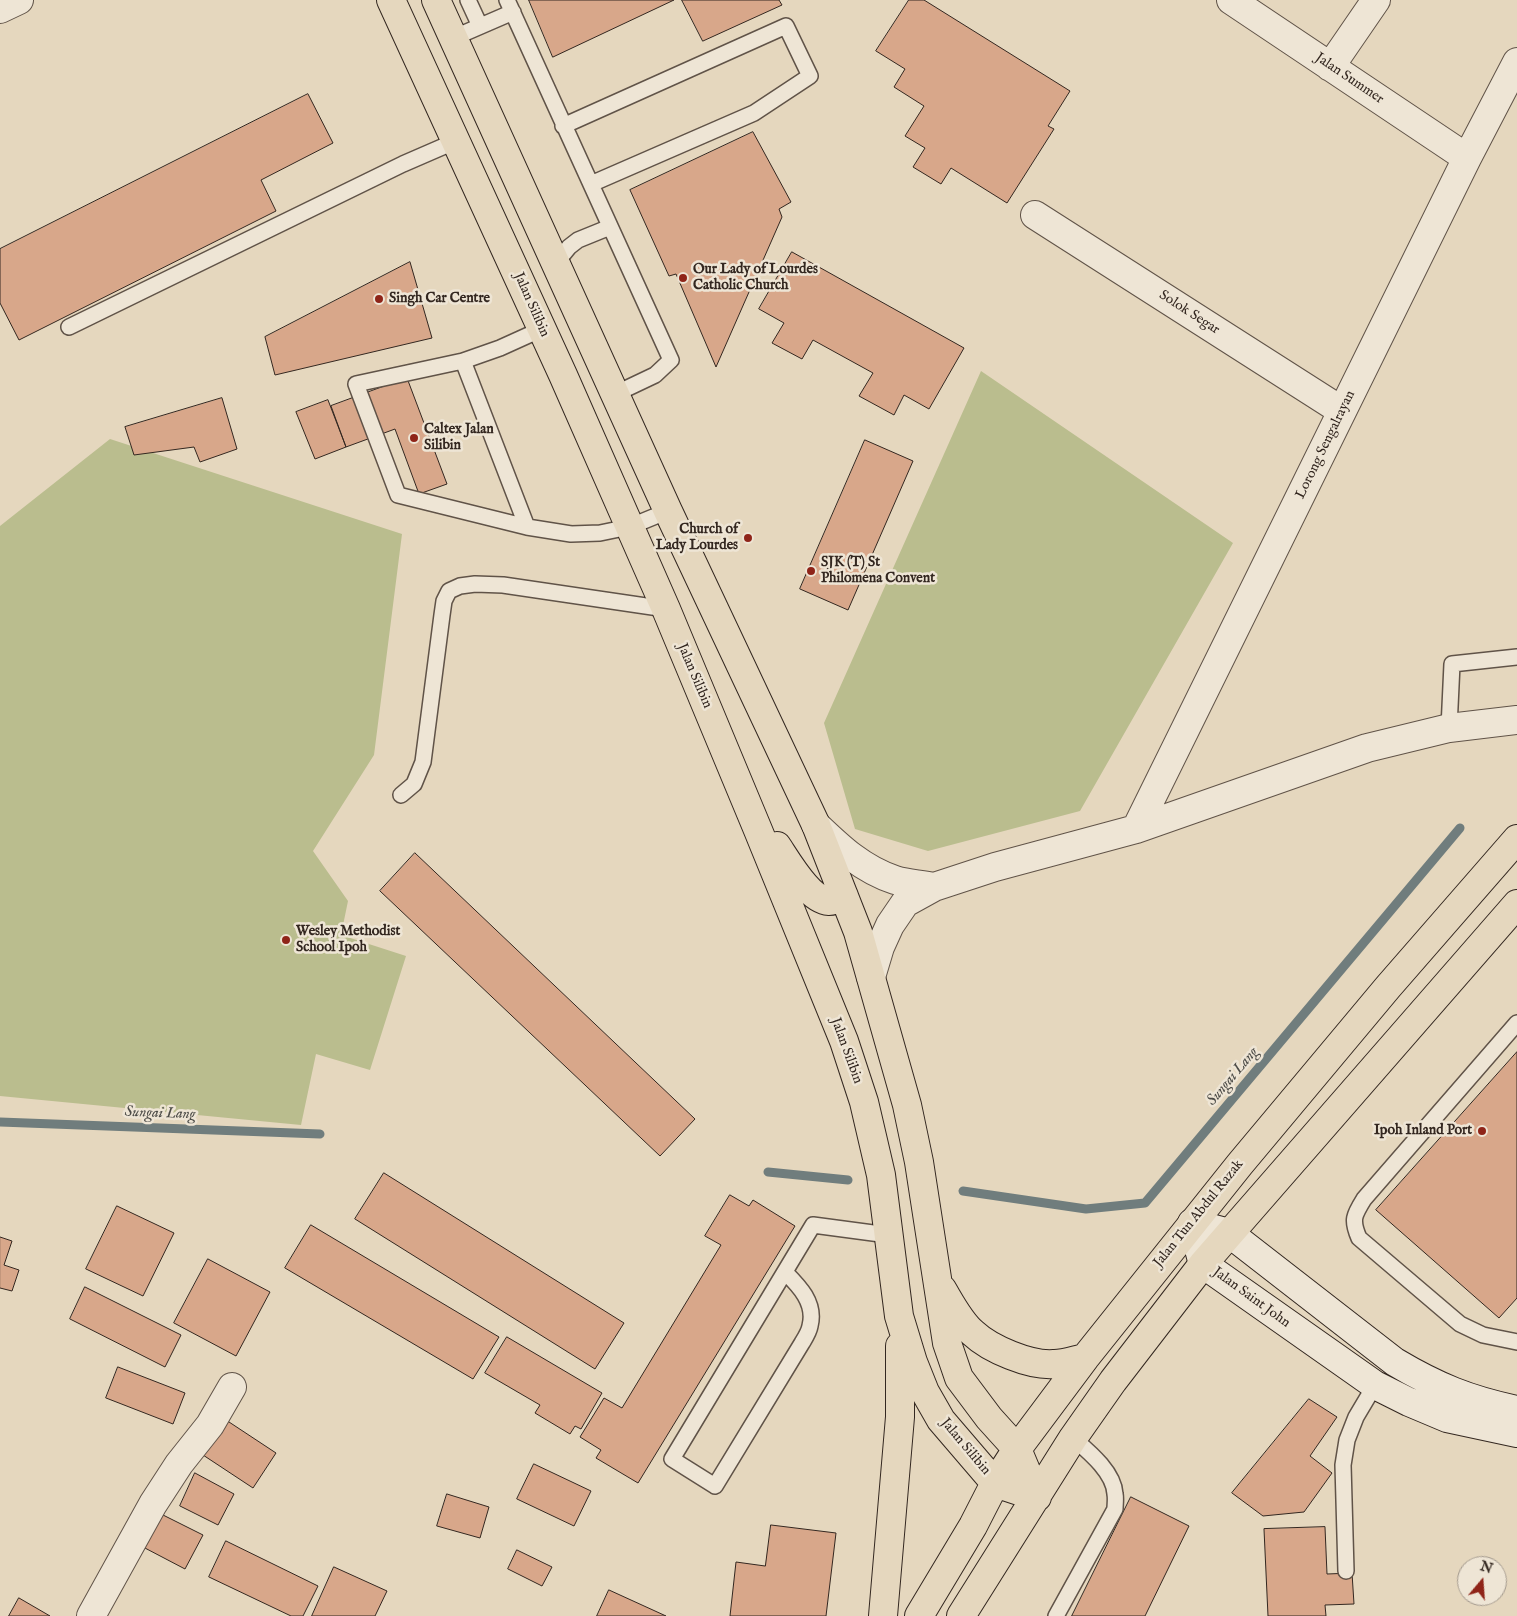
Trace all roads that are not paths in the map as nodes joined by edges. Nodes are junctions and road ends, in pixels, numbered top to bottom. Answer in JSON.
{"nodes":[{"id":1,"x":19,"y":0,"type":"edge"},
{"id":2,"x":391,"y":0,"type":"edge"},
{"id":3,"x":436,"y":0,"type":"edge"},
{"id":4,"x":468,"y":0,"type":"edge"},
{"id":5,"x":1231,"y":0,"type":"edge"},
{"id":6,"x":1376,"y":0,"type":"edge"},
{"id":7,"x":510,"y":6,"type":"edge"},
{"id":8,"x":0,"y":9,"type":"edge"},
{"id":9,"x":480,"y":26,"type":"junction"},
{"id":10,"x":453,"y":38,"type":"junction"},
{"id":11,"x":1517,"y":62,"type":"edge"},
{"id":12,"x":1330,"y":67,"type":"junction"},
{"id":13,"x":564,"y":126,"type":"junction"},
{"id":14,"x":456,"y":141,"type":"junction"},
{"id":15,"x":1467,"y":158,"type":"junction"},
{"id":16,"x":591,"y":184,"type":"junction"},
{"id":17,"x":1035,"y":215,"type":"dead end"},
{"id":18,"x":610,"y":227,"type":"junction"},
{"id":19,"x":556,"y":263,"type":"junction"},
{"id":20,"x":69,"y":327,"type":"dead end"},
{"id":21,"x":542,"y":329,"type":"junction"},
{"id":22,"x":463,"y":361,"type":"junction"},
{"id":23,"x":616,"y":394,"type":"junction"},
{"id":24,"x":1342,"y":412,"type":"junction"},
{"id":25,"x":668,"y":511,"type":"junction"},
{"id":26,"x":528,"y":527,"type":"junction"},
{"id":27,"x":629,"y":527,"type":"junction"},
{"id":28,"x":666,"y":609,"type":"junction"},
{"id":29,"x":1517,"y":657,"type":"edge"},
{"id":30,"x":1512,"y":723,"type":"edge"},
{"id":31,"x":1449,"y":728,"type":"junction"},
{"id":32,"x":401,"y":795,"type":"dead end"},
{"id":33,"x":746,"y":801,"type":"junction"},
{"id":34,"x":816,"y":825,"type":"junction"},
{"id":35,"x":1136,"y":830,"type":"junction"},
{"id":36,"x":1517,"y":839,"type":"edge"},
{"id":37,"x":934,"y":886,"type":"junction"},
{"id":38,"x":844,"y":896,"type":"junction"},
{"id":39,"x":1517,"y":904,"type":"edge"},
{"id":40,"x":871,"y":977,"type":"junction"},
{"id":41,"x":1517,"y":1023,"type":"edge"},
{"id":42,"x":1192,"y":1223,"type":"junction"},
{"id":43,"x":1229,"y":1233,"type":"junction"},
{"id":44,"x":888,"y":1235,"type":"junction"},
{"id":45,"x":1203,"y":1264,"type":"junction"},
{"id":46,"x":785,"y":1272,"type":"junction"},
{"id":47,"x":936,"y":1279,"type":"junction"},
{"id":48,"x":899,"y":1316,"type":"junction"},
{"id":49,"x":1517,"y":1342,"type":"edge"},
{"id":50,"x":1085,"y":1358,"type":"junction"},
{"id":51,"x":1375,"y":1385,"type":"junction"},
{"id":52,"x":232,"y":1387,"type":"dead end"},
{"id":53,"x":1517,"y":1410,"type":"edge"},
{"id":54,"x":1517,"y":1433,"type":"edge"},
{"id":55,"x":1074,"y":1438,"type":"junction"},
{"id":56,"x":1017,"y":1449,"type":"junction"},
{"id":57,"x":995,"y":1483,"type":"junction"},
{"id":58,"x":1037,"y":1497,"type":"junction"},
{"id":59,"x":1346,"y":1571,"type":"dead end"},
{"id":60,"x":91,"y":1616,"type":"edge"},
{"id":61,"x":883,"y":1616,"type":"edge"},
{"id":62,"x":919,"y":1616,"type":"edge"},
{"id":63,"x":961,"y":1616,"type":"edge"},
{"id":64,"x":1056,"y":1616,"type":"edge"}],
"edges":[{"from":1,"to":8,"type":"street"},
{"from":2,"to":14,"type":"main road","name":"Jalan Silibin"},
{"from":3,"to":10,"type":"main road"},
{"from":4,"to":9,"type":"lane"},
{"from":5,"to":12,"type":"street","name":"Jalan Summer"},
{"from":6,"to":12,"type":"street"},
{"from":7,"to":9,"type":"lane"},
{"from":7,"to":13,"type":"lane"},
{"from":9,"to":10,"type":"lane"},
{"from":10,"to":19,"type":"main road"},
{"from":11,"to":15,"type":"street","name":"Lorong Sengalrayan"},
{"from":12,"to":15,"type":"street","name":"Jalan Summer"},
{"from":13,"to":16,"type":"lane"},
{"from":13,"to":16,"type":"lane"},
{"from":14,"to":20,"type":"lane"},
{"from":14,"to":21,"type":"main road","name":"Jalan Silibin"},
{"from":15,"to":24,"type":"street","name":"Lorong Sengalrayan"},
{"from":16,"to":18,"type":"lane"},
{"from":17,"to":24,"type":"street","name":"Solok Segar"},
{"from":18,"to":19,"type":"lane"},
{"from":18,"to":23,"type":"lane"},
{"from":19,"to":23,"type":"main road"},
{"from":21,"to":22,"type":"lane"},
{"from":21,"to":27,"type":"main road","name":"Jalan Silibin"},
{"from":22,"to":26,"type":"lane"},
{"from":22,"to":26,"type":"lane"},
{"from":23,"to":25,"type":"main road"},
{"from":24,"to":35,"type":"street","name":"Lorong Sengalrayan"},
{"from":25,"to":27,"type":"lane"},
{"from":25,"to":34,"type":"main road"},
{"from":26,"to":27,"type":"lane"},
{"from":27,"to":28,"type":"main road","name":"Jalan Silibin"},
{"from":28,"to":32,"type":"lane"},
{"from":28,"to":33,"type":"main road","name":"Jalan Silibin"},
{"from":29,"to":31,"type":"lane"},
{"from":30,"to":31,"type":"street"},
{"from":31,"to":35,"type":"street"},
{"from":33,"to":38,"type":"main road"},
{"from":33,"to":44,"type":"main road","name":"Jalan Silibin"},
{"from":34,"to":37,"type":"street"},
{"from":34,"to":38,"type":"main road"},
{"from":35,"to":37,"type":"street"},
{"from":36,"to":42,"type":"main road","name":"Jalan Tun Abdul Razak"},
{"from":37,"to":40,"type":"street"},
{"from":38,"to":40,"type":"main road"},
{"from":39,"to":43,"type":"main road"},
{"from":40,"to":47,"type":"main road"},
{"from":41,"to":49,"type":"lane"},
{"from":42,"to":43,"type":"street"},
{"from":42,"to":45,"type":"street","name":"Jalan Saint John"},
{"from":42,"to":50,"type":"main road","name":"Jalan Tun Abdul Razak"},
{"from":43,"to":45,"type":"main road"},
{"from":43,"to":53,"type":"street"},
{"from":44,"to":46,"type":"lane"},
{"from":44,"to":48,"type":"main road","name":"Jalan Silibin"},
{"from":45,"to":51,"type":"street","name":"Jalan Saint John"},
{"from":45,"to":55,"type":"main road"},
{"from":46,"to":46,"type":"lane"},
{"from":47,"to":50,"type":"main road"},
{"from":47,"to":56,"type":"main road"},
{"from":48,"to":57,"type":"main road","name":"Jalan Silibin"},
{"from":48,"to":61,"type":"main road"},
{"from":50,"to":56,"type":"main road","name":"Jalan Tun Abdul Razak"},
{"from":51,"to":54,"type":"street","name":"Jalan Saint John"},
{"from":51,"to":59,"type":"lane"},
{"from":52,"to":60,"type":"street"},
{"from":55,"to":58,"type":"main road"},
{"from":55,"to":64,"type":"lane"},
{"from":56,"to":57,"type":"main road","name":"Jalan Tun Abdul Razak"},
{"from":56,"to":58,"type":"main road"},
{"from":57,"to":58,"type":"main road","name":"Jalan Silibin"},
{"from":57,"to":62,"type":"main road","name":"Jalan Tun Abdul Razak"},
{"from":58,"to":63,"type":"main road"}]}
